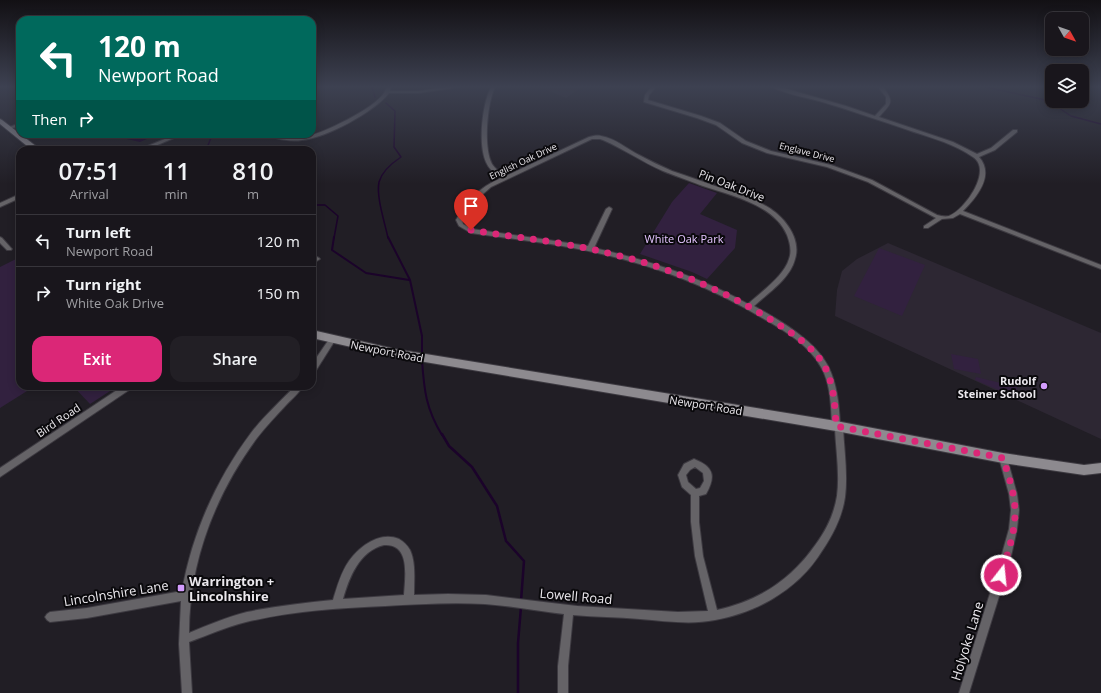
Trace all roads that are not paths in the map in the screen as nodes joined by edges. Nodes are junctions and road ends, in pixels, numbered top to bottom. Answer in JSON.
{"nodes":[{"id":1,"x":349,"y":119,"type":"edge"},
{"id":2,"x":486,"y":119,"type":"edge"},
{"id":3,"x":707,"y":119,"type":"edge"},
{"id":4,"x":884,"y":119,"type":"edge"},
{"id":5,"x":0,"y":121,"type":"edge"},
{"id":6,"x":16,"y":125,"type":"edge"},
{"id":7,"x":9,"y":128,"type":"junction"},
{"id":8,"x":1015,"y":131,"type":"dead end"},
{"id":9,"x":16,"y":134,"type":"edge"},
{"id":10,"x":316,"y":135,"type":"edge"},
{"id":11,"x":600,"y":137,"type":"joint"},
{"id":12,"x":22,"y":138,"type":"edge"},
{"id":13,"x":171,"y":138,"type":"edge"},
{"id":14,"x":283,"y":138,"type":"edge"},
{"id":15,"x":308,"y":138,"type":"edge"},
{"id":16,"x":32,"y":146,"type":"edge"},
{"id":17,"x":151,"y":146,"type":"edge"},
{"id":18,"x":976,"y":156,"type":"junction"},
{"id":19,"x":505,"y":178,"type":"junction"},
{"id":20,"x":16,"y":198,"type":"edge"},
{"id":21,"x":0,"y":205,"type":"edge"},
{"id":22,"x":609,"y":209,"type":"dead end"},
{"id":23,"x":959,"y":212,"type":"junction"},
{"id":24,"x":940,"y":218,"type":"junction"},
{"id":25,"x":926,"y":227,"type":"dead end"},
{"id":26,"x":471,"y":230,"type":"joint"},
{"id":27,"x":0,"y":239,"type":"edge"},
{"id":28,"x":9,"y":249,"type":"dead end"},
{"id":29,"x":590,"y":249,"type":"junction"},
{"id":30,"x":1101,"y":267,"type":"edge"},
{"id":31,"x":749,"y":306,"type":"junction"},
{"id":32,"x":316,"y":335,"type":"edge"},
{"id":33,"x":332,"y":340,"type":"junction"},
{"id":34,"x":316,"y":364,"type":"edge"},
{"id":35,"x":123,"y":390,"type":"edge"},
{"id":36,"x":295,"y":390,"type":"edge"},
{"id":37,"x":838,"y":427,"type":"junction"},
{"id":38,"x":1003,"y":458,"type":"junction"},
{"id":39,"x":1101,"y":468,"type":"edge"},
{"id":40,"x":0,"y":472,"type":"edge"},
{"id":41,"x":695,"y":493,"type":"dead end"},
{"id":42,"x":186,"y":595,"type":"junction"},
{"id":43,"x":409,"y":600,"type":"junction"},
{"id":44,"x":337,"y":604,"type":"junction"},
{"id":45,"x":569,"y":610,"type":"junction"},
{"id":46,"x":714,"y":616,"type":"junction"},
{"id":47,"x":50,"y":617,"type":"dead end"},
{"id":48,"x":185,"y":639,"type":"junction"},
{"id":49,"x":187,"y":693,"type":"edge"},
{"id":50,"x":563,"y":693,"type":"edge"},
{"id":51,"x":964,"y":693,"type":"edge"}],
"edges":[{"from":1,"to":10,"type":"street"},
{"from":2,"to":19,"type":"street"},
{"from":3,"to":24,"type":"street","name":"Englave Drive"},
{"from":4,"to":18,"type":"street"},
{"from":5,"to":7,"type":"street"},
{"from":6,"to":7,"type":"street"},
{"from":7,"to":9,"type":"street"},
{"from":8,"to":18,"type":"street"},
{"from":11,"to":19,"type":"street","name":"English Oak Drive"},
{"from":11,"to":31,"type":"street","name":"Pin Oak Drive"},
{"from":12,"to":16,"type":"street"},
{"from":13,"to":17,"type":"street"},
{"from":14,"to":15,"type":"street"},
{"from":18,"to":23,"type":"street"},
{"from":19,"to":26,"type":"street","name":"English Oak Drive"},
{"from":20,"to":21,"type":"street"},
{"from":22,"to":29,"type":"street"},
{"from":23,"to":24,"type":"street"},
{"from":23,"to":30,"type":"street"},
{"from":24,"to":25,"type":"street"},
{"from":26,"to":29,"type":"street","name":"Lowell Road"},
{"from":27,"to":28,"type":"street"},
{"from":29,"to":31,"type":"street","name":"Lowell Road"},
{"from":31,"to":37,"type":"street","name":"Lowell Road"},
{"from":32,"to":33,"type":"street","name":"Newport Road"},
{"from":33,"to":34,"type":"street"},
{"from":33,"to":37,"type":"street","name":"Newport Road"},
{"from":35,"to":40,"type":"street","name":"Bird Road"},
{"from":36,"to":42,"type":"street"},
{"from":37,"to":38,"type":"street","name":"Newport Road"},
{"from":37,"to":46,"type":"street","name":"Lowell Road"},
{"from":38,"to":39,"type":"street","name":"Newport Road"},
{"from":38,"to":51,"type":"street","name":"Holyoke Lane"},
{"from":41,"to":46,"type":"street"},
{"from":42,"to":47,"type":"street","name":"Lincolnshire Lane"},
{"from":42,"to":48,"type":"street"},
{"from":43,"to":44,"type":"street","name":"Lowell Road"},
{"from":43,"to":44,"type":"street"},
{"from":43,"to":45,"type":"street","name":"Lowell Road"},
{"from":44,"to":48,"type":"street","name":"Lowell Road"},
{"from":45,"to":46,"type":"street","name":"Lowell Road"},
{"from":45,"to":50,"type":"street"},
{"from":48,"to":49,"type":"street"}]}
